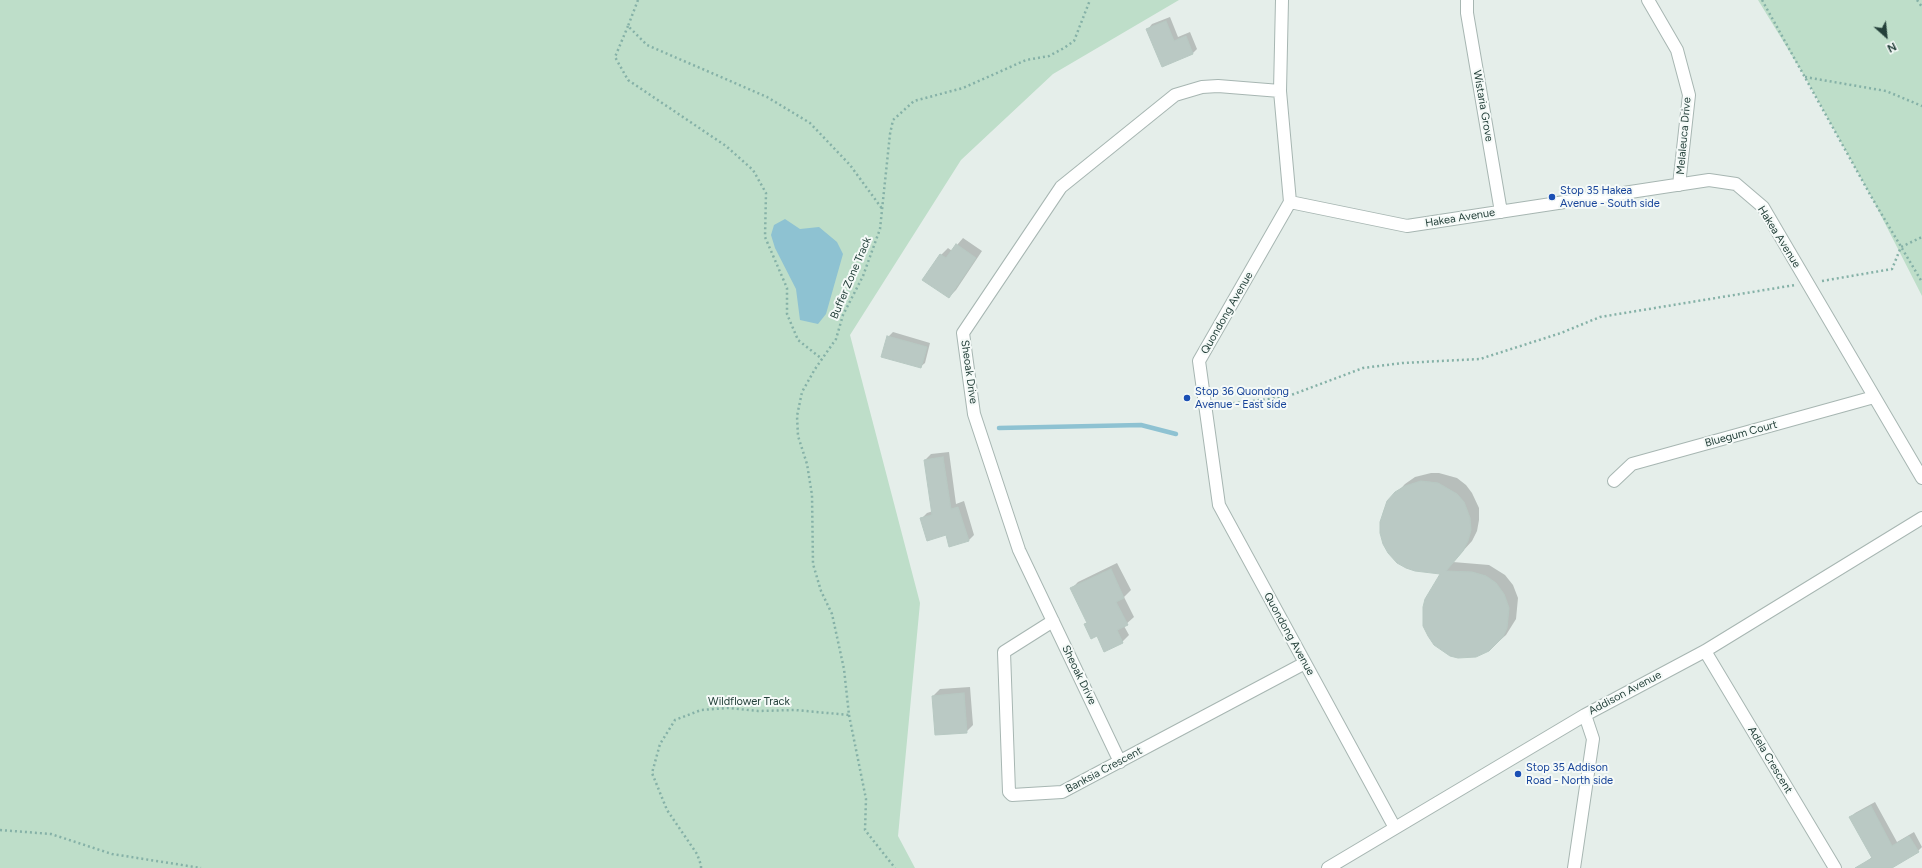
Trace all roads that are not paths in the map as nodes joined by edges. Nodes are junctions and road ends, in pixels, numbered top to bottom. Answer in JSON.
{"nodes":[{"id":1,"x":1282,"y":0,"type":"edge"},
{"id":2,"x":1467,"y":0,"type":"edge"},
{"id":3,"x":1648,"y":0,"type":"edge"},
{"id":4,"x":1280,"y":90,"type":"junction"},
{"id":5,"x":1679,"y":185,"type":"junction"},
{"id":6,"x":1290,"y":202,"type":"junction"},
{"id":7,"x":1501,"y":212,"type":"junction"},
{"id":8,"x":1874,"y":397,"type":"junction"},
{"id":9,"x":1922,"y":478,"type":"edge"},
{"id":10,"x":1614,"y":481,"type":"dead end"},
{"id":11,"x":1922,"y":518,"type":"edge"},
{"id":12,"x":1053,"y":621,"type":"junction"},
{"id":13,"x":1705,"y":651,"type":"junction"},
{"id":14,"x":1305,"y":663,"type":"junction"},
{"id":15,"x":1585,"y":715,"type":"junction"},
{"id":16,"x":1120,"y":762,"type":"junction"},
{"id":17,"x":1395,"y":828,"type":"junction"},
{"id":18,"x":1328,"y":868,"type":"edge"},
{"id":19,"x":1574,"y":868,"type":"edge"},
{"id":20,"x":1835,"y":868,"type":"edge"}],
"edges":[{"from":1,"to":4,"type":"street"},
{"from":2,"to":7,"type":"street","name":"Wistaria Grove"},
{"from":3,"to":5,"type":"street","name":"Melaleuca Drive"},
{"from":4,"to":6,"type":"street"},
{"from":4,"to":12,"type":"street","name":"Sheoak Drive"},
{"from":5,"to":7,"type":"street","name":"Hakea Avenue"},
{"from":5,"to":8,"type":"street","name":"Hakea Avenue"},
{"from":6,"to":7,"type":"street","name":"Hakea Avenue"},
{"from":6,"to":14,"type":"street","name":"Quondong Avenue"},
{"from":8,"to":9,"type":"street","name":"Hakea Avenue"},
{"from":8,"to":10,"type":"street","name":"Bluegum Court"},
{"from":11,"to":13,"type":"street","name":"Addison Avenue"},
{"from":12,"to":16,"type":"street","name":"Sheoak Drive"},
{"from":12,"to":16,"type":"street","name":"Banksia Crescent"},
{"from":13,"to":15,"type":"street","name":"Addison Avenue"},
{"from":13,"to":20,"type":"street","name":"Adela Crescent"},
{"from":14,"to":16,"type":"street","name":"Banksia Crescent"},
{"from":14,"to":17,"type":"street","name":"Quondong Avenue"},
{"from":15,"to":17,"type":"street","name":"Addison Avenue"},
{"from":15,"to":19,"type":"street"},
{"from":17,"to":18,"type":"street","name":"Addison Avenue"}]}
